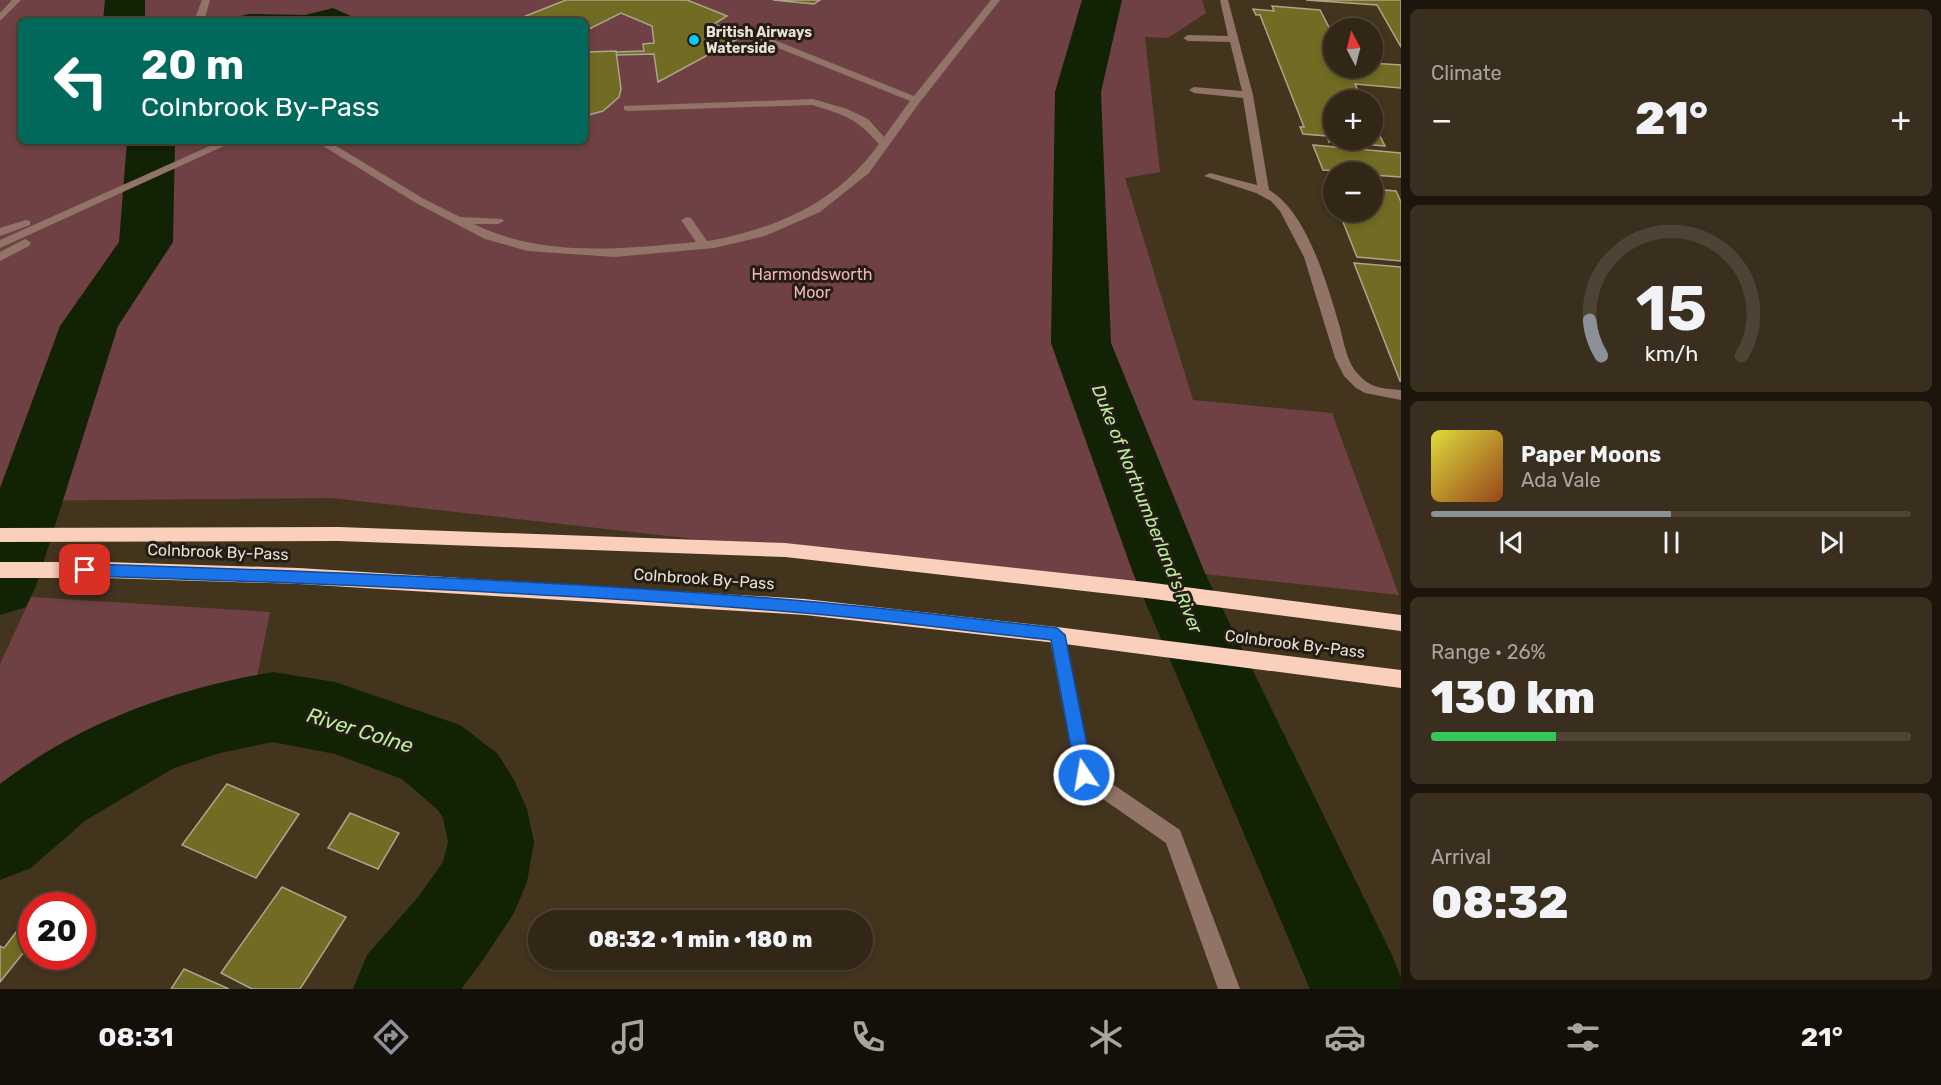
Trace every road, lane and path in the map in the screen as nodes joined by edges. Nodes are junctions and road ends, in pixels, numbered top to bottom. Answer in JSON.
{"nodes":[{"id":1,"x":17,"y":0,"type":"edge"},
{"id":2,"x":206,"y":0,"type":"edge"},
{"id":3,"x":996,"y":0,"type":"edge"},
{"id":4,"x":1224,"y":0,"type":"edge"},
{"id":5,"x":0,"y":18,"type":"edge"},
{"id":6,"x":200,"y":18,"type":"edge"},
{"id":7,"x":1188,"y":38,"type":"dead end"},
{"id":8,"x":764,"y":39,"type":"dead end"},
{"id":9,"x":1234,"y":39,"type":"junction"},
{"id":10,"x":1194,"y":90,"type":"dead end"},
{"id":11,"x":1248,"y":95,"type":"junction"},
{"id":12,"x":916,"y":99,"type":"junction"},
{"id":13,"x":628,"y":108,"type":"dead end"},
{"id":14,"x":884,"y":143,"type":"junction"},
{"id":15,"x":224,"y":144,"type":"edge"},
{"id":16,"x":325,"y":144,"type":"edge"},
{"id":17,"x":1210,"y":176,"type":"dead end"},
{"id":18,"x":1264,"y":192,"type":"junction"},
{"id":19,"x":111,"y":196,"type":"junction"},
{"id":20,"x":459,"y":220,"type":"junction"},
{"id":21,"x":687,"y":220,"type":"dead end"},
{"id":22,"x":498,"y":221,"type":"dead end"},
{"id":23,"x":1,"y":241,"type":"edge"},
{"id":24,"x":704,"y":245,"type":"junction"},
{"id":25,"x":0,"y":257,"type":"edge"},
{"id":26,"x":1401,"y":395,"type":"edge"},
{"id":27,"x":0,"y":535,"type":"edge"},
{"id":28,"x":0,"y":570,"type":"edge"},
{"id":29,"x":1401,"y":623,"type":"edge"},
{"id":30,"x":1057,"y":635,"type":"junction"},
{"id":31,"x":1401,"y":679,"type":"edge"},
{"id":32,"x":1229,"y":989,"type":"edge"}],
"edges":[{"from":1,"to":5,"type":"street"},
{"from":2,"to":6,"type":"street"},
{"from":3,"to":12,"type":"street"},
{"from":4,"to":9,"type":"street"},
{"from":7,"to":9,"type":"street"},
{"from":8,"to":12,"type":"street"},
{"from":9,"to":11,"type":"street"},
{"from":10,"to":11,"type":"street"},
{"from":11,"to":18,"type":"street"},
{"from":12,"to":14,"type":"street"},
{"from":13,"to":14,"type":"street"},
{"from":14,"to":24,"type":"street"},
{"from":15,"to":19,"type":"street"},
{"from":16,"to":20,"type":"street"},
{"from":17,"to":18,"type":"street"},
{"from":18,"to":26,"type":"street"},
{"from":19,"to":23,"type":"street"},
{"from":19,"to":25,"type":"street"},
{"from":20,"to":22,"type":"street"},
{"from":20,"to":24,"type":"street"},
{"from":21,"to":24,"type":"street"},
{"from":27,"to":29,"type":"highway","name":"Colnbrook By-Pass"},
{"from":28,"to":30,"type":"highway","name":"Colnbrook By-Pass"},
{"from":30,"to":31,"type":"highway","name":"Colnbrook By-Pass"},
{"from":30,"to":32,"type":"street"}]}
